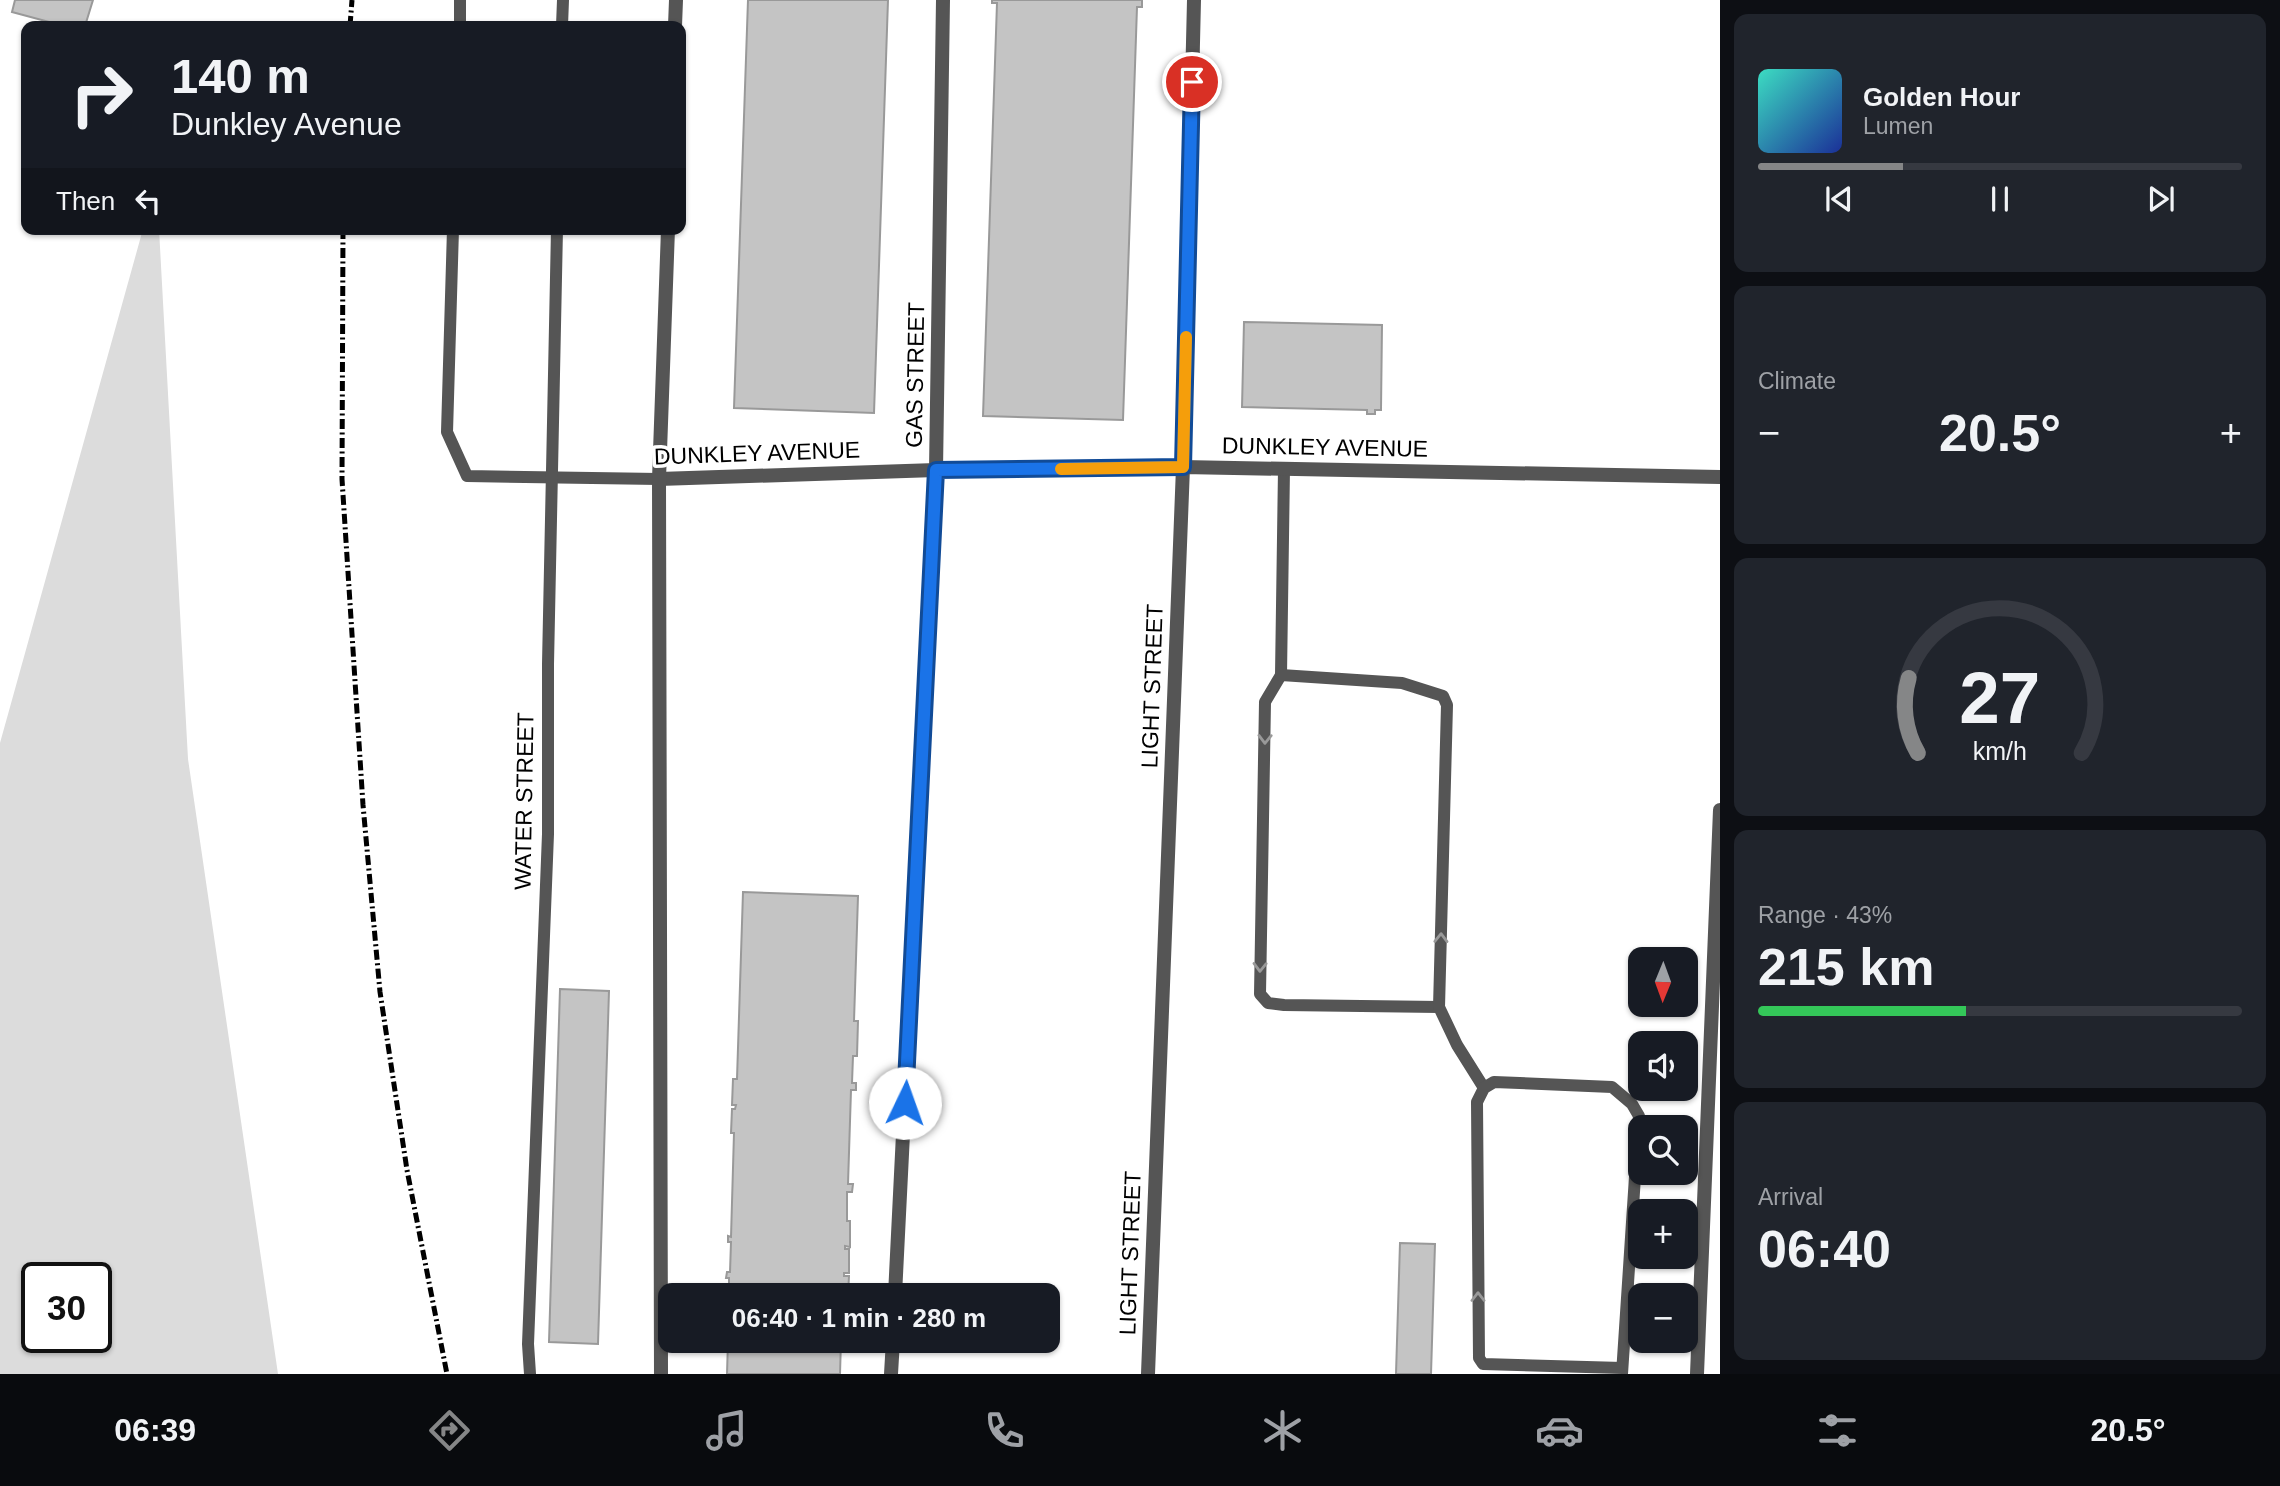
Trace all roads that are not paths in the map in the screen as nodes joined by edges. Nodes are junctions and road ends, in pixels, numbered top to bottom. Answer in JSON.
{"nodes":[{"id":1,"x":460,"y":0,"type":"edge"},
{"id":2,"x":563,"y":0,"type":"edge"},
{"id":3,"x":676,"y":0,"type":"edge"},
{"id":4,"x":943,"y":0,"type":"edge"},
{"id":5,"x":1194,"y":0,"type":"edge"},
{"id":6,"x":460,"y":21,"type":"edge"},
{"id":7,"x":562,"y":21,"type":"edge"},
{"id":8,"x":675,"y":21,"type":"edge"},
{"id":9,"x":453,"y":235,"type":"edge"},
{"id":10,"x":557,"y":235,"type":"edge"},
{"id":11,"x":668,"y":235,"type":"edge"},
{"id":12,"x":1183,"y":467,"type":"junction"},
{"id":13,"x":1284,"y":469,"type":"junction"},
{"id":14,"x":936,"y":470,"type":"junction"},
{"id":15,"x":551,"y":477,"type":"junction"},
{"id":16,"x":1720,"y":477,"type":"edge"},
{"id":17,"x":659,"y":479,"type":"junction"},
{"id":18,"x":1282,"y":675,"type":"junction"},
{"id":19,"x":1720,"y":810,"type":"edge"},
{"id":20,"x":1439,"y":1007,"type":"junction"},
{"id":21,"x":1484,"y":1088,"type":"junction"},
{"id":22,"x":896,"y":1283,"type":"edge"},
{"id":23,"x":892,"y":1353,"type":"edge"},
{"id":24,"x":1622,"y":1371,"type":"edge"},
{"id":25,"x":530,"y":1374,"type":"edge"},
{"id":26,"x":660,"y":1374,"type":"edge"},
{"id":27,"x":891,"y":1374,"type":"edge"},
{"id":28,"x":1148,"y":1374,"type":"edge"},
{"id":29,"x":1697,"y":1374,"type":"edge"}],
"edges":[{"from":1,"to":6,"type":"lane"},
{"from":2,"to":7,"type":"lane"},
{"from":3,"to":8,"type":"street"},
{"from":4,"to":14,"type":"street","name":"GAS STREET"},
{"from":5,"to":12,"type":"street","name":"LIGHT STREET"},
{"from":9,"to":15,"type":"lane","name":"DUNKLEY AVENUE"},
{"from":10,"to":15,"type":"lane","name":"WATER STREET"},
{"from":11,"to":17,"type":"street"},
{"from":12,"to":13,"type":"street","name":"DUNKLEY AVENUE"},
{"from":12,"to":14,"type":"street","name":"DUNKLEY AVENUE"},
{"from":12,"to":28,"type":"street","name":"LIGHT STREET"},
{"from":13,"to":16,"type":"street","name":"DUNKLEY AVENUE"},
{"from":13,"to":18,"type":"lane"},
{"from":14,"to":17,"type":"street","name":"DUNKLEY AVENUE"},
{"from":14,"to":22,"type":"street","name":"GAS STREET"},
{"from":15,"to":17,"type":"lane","name":"DUNKLEY AVENUE"},
{"from":15,"to":25,"type":"lane","name":"WATER STREET"},
{"from":17,"to":26,"type":"street"},
{"from":20,"to":18,"type":"lane","one_way":true},
{"from":18,"to":20,"type":"lane","one_way":true},
{"from":19,"to":29,"type":"street"},
{"from":20,"to":21,"type":"lane"},
{"from":24,"to":21,"type":"lane","one_way":true},
{"from":21,"to":24,"type":"lane"},
{"from":23,"to":27,"type":"street"}]}
